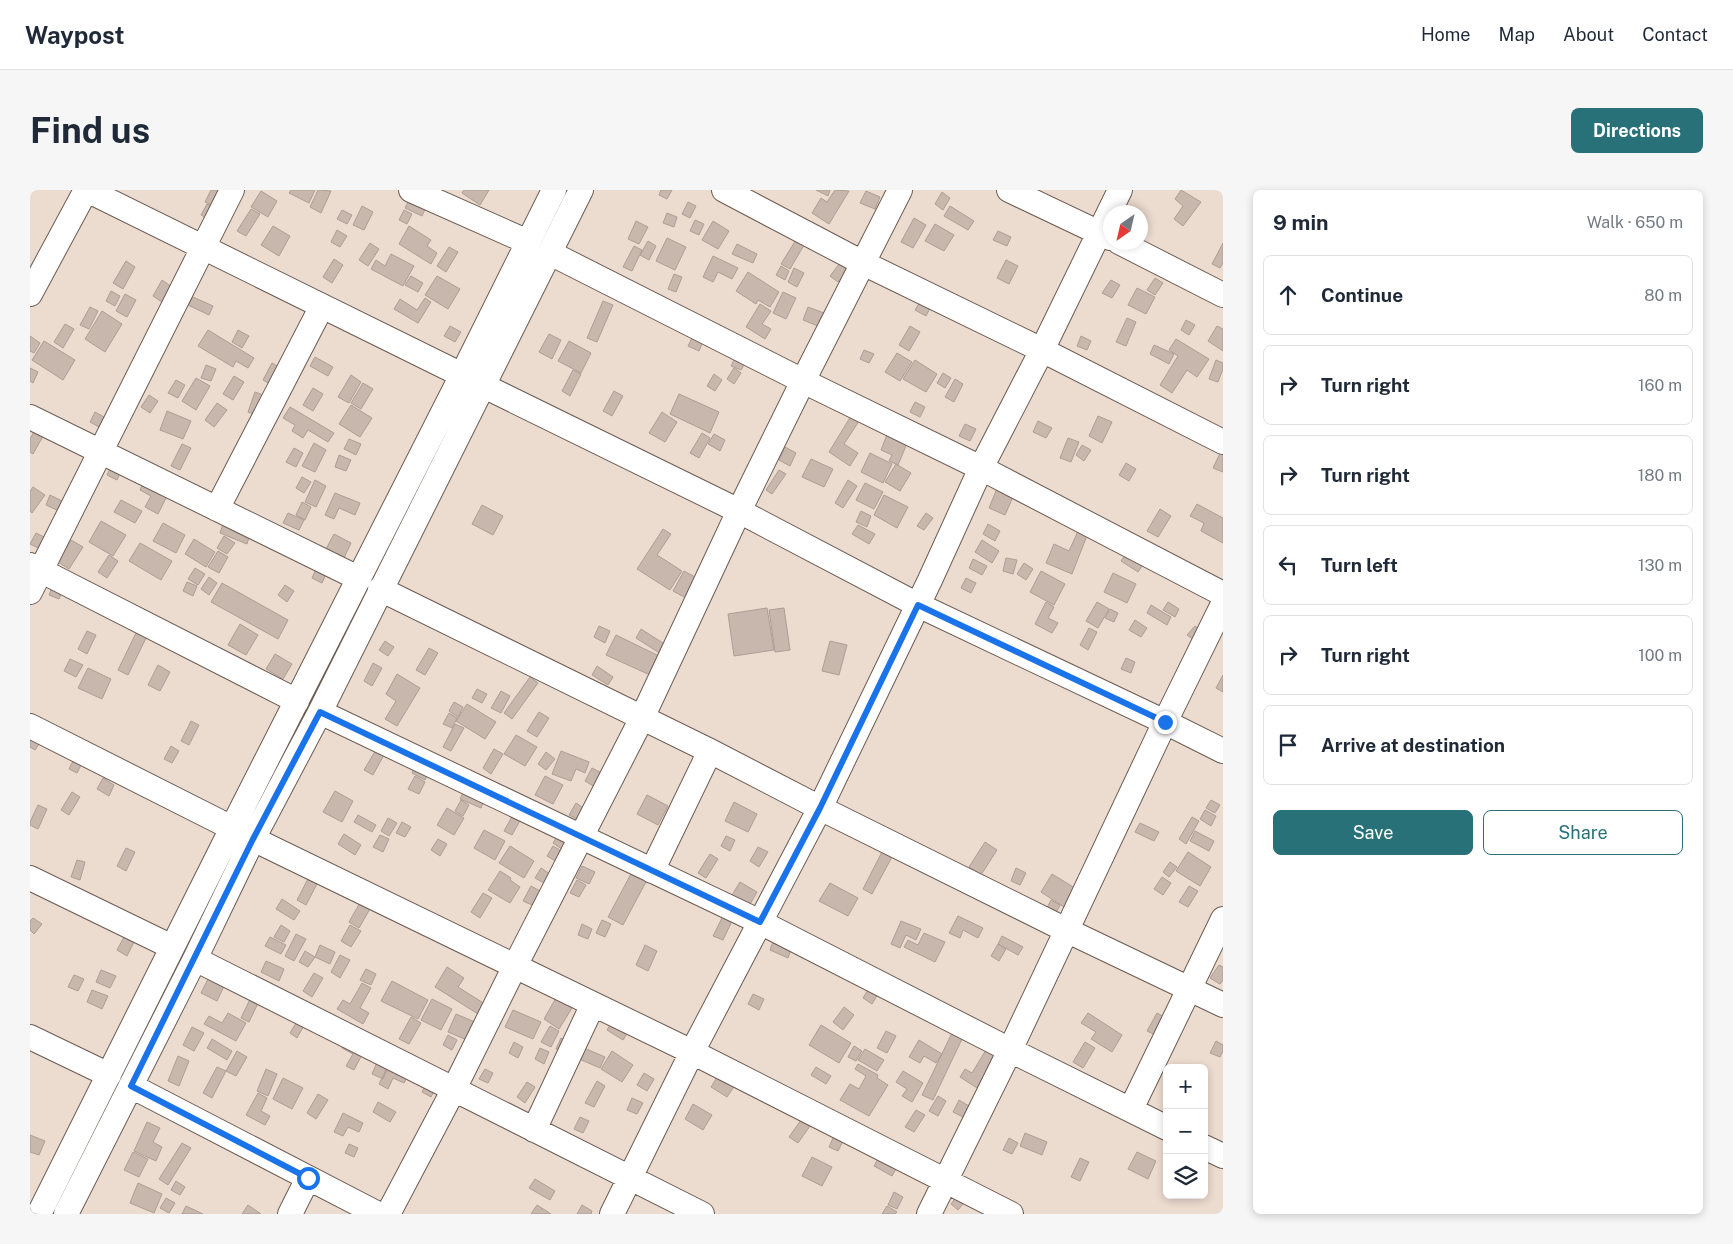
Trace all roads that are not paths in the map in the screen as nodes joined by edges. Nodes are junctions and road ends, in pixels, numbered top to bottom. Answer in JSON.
{"nodes":[{"id":1,"x":86,"y":190,"type":"edge"},
{"id":2,"x":232,"y":190,"type":"edge"},
{"id":3,"x":411,"y":190,"type":"edge"},
{"id":4,"x":554,"y":190,"type":"edge"},
{"id":5,"x":581,"y":190,"type":"edge"},
{"id":6,"x":724,"y":190,"type":"edge"},
{"id":7,"x":900,"y":190,"type":"edge"},
{"id":8,"x":1009,"y":190,"type":"edge"},
{"id":9,"x":1120,"y":190,"type":"edge"},
{"id":10,"x":441,"y":196,"type":"edge"},
{"id":11,"x":1117,"y":205,"type":"edge"},
{"id":12,"x":1103,"y":235,"type":"edge"},
{"id":13,"x":528,"y":242,"type":"junction"},
{"id":14,"x":204,"y":248,"type":"junction"},
{"id":15,"x":1103,"y":248,"type":"edge"},
{"id":16,"x":1133,"y":250,"type":"edge"},
{"id":17,"x":550,"y":253,"type":"junction"},
{"id":18,"x":862,"y":263,"type":"junction"},
{"id":19,"x":30,"y":294,"type":"edge"},
{"id":20,"x":1223,"y":295,"type":"edge"},
{"id":21,"x":322,"y":306,"type":"junction"},
{"id":22,"x":1042,"y":350,"type":"junction"},
{"id":23,"x":462,"y":375,"type":"junction"},
{"id":24,"x":803,"y":381,"type":"junction"},
{"id":25,"x":484,"y":386,"type":"junction"},
{"id":26,"x":30,"y":417,"type":"edge"},
{"id":27,"x":1223,"y":442,"type":"edge"},
{"id":28,"x":101,"y":452,"type":"junction"},
{"id":29,"x":982,"y":468,"type":"junction"},
{"id":30,"x":217,"y":509,"type":"junction"},
{"id":31,"x":739,"y":511,"type":"junction"},
{"id":32,"x":35,"y":568,"type":"edge"},
{"id":33,"x":358,"y":578,"type":"junction"},
{"id":34,"x":380,"y":589,"type":"junction"},
{"id":35,"x":30,"y":592,"type":"edge"},
{"id":36,"x":1223,"y":594,"type":"edge"},
{"id":37,"x":1223,"y":604,"type":"edge"},
{"id":38,"x":918,"y":605,"type":"junction"},
{"id":39,"x":297,"y":701,"type":"junction"},
{"id":40,"x":320,"y":712,"type":"junction"},
{"id":41,"x":642,"y":718,"type":"junction"},
{"id":42,"x":1165,"y":722,"type":"junction"},
{"id":43,"x":30,"y":726,"type":"edge"},
{"id":44,"x":710,"y":751,"type":"junction"},
{"id":45,"x":1223,"y":751,"type":"edge"},
{"id":46,"x":820,"y":808,"type":"junction"},
{"id":47,"x":232,"y":828,"type":"junction"},
{"id":48,"x":580,"y":837,"type":"junction"},
{"id":49,"x":253,"y":839,"type":"junction"},
{"id":50,"x":652,"y":871,"type":"junction"},
{"id":51,"x":30,"y":878,"type":"edge"},
{"id":52,"x":1223,"y":919,"type":"edge"},
{"id":53,"x":760,"y":922,"type":"junction"},
{"id":54,"x":1066,"y":930,"type":"junction"},
{"id":55,"x":172,"y":948,"type":"junction"},
{"id":56,"x":194,"y":959,"type":"junction"},
{"id":57,"x":515,"y":966,"type":"junction"},
{"id":58,"x":1190,"y":990,"type":"junction"},
{"id":59,"x":593,"y":1004,"type":"junction"},
{"id":60,"x":1223,"y":1006,"type":"edge"},
{"id":61,"x":30,"y":1037,"type":"edge"},
{"id":62,"x":1010,"y":1050,"type":"junction"},
{"id":63,"x":692,"y":1052,"type":"junction"},
{"id":64,"x":109,"y":1075,"type":"junction"},
{"id":65,"x":131,"y":1086,"type":"junction"},
{"id":66,"x":454,"y":1089,"type":"junction"},
{"id":67,"x":1131,"y":1109,"type":"junction"},
{"id":68,"x":1163,"y":1126,"type":"edge"},
{"id":69,"x":534,"y":1130,"type":"junction"},
{"id":70,"x":1208,"y":1149,"type":"edge"},
{"id":71,"x":1223,"y":1156,"type":"edge"},
{"id":72,"x":308,"y":1178,"type":"junction"},
{"id":73,"x":630,"y":1178,"type":"junction"},
{"id":74,"x":946,"y":1181,"type":"junction"},
{"id":75,"x":691,"y":1211,"type":"edge"},
{"id":76,"x":39,"y":1214,"type":"edge"},
{"id":77,"x":66,"y":1214,"type":"edge"},
{"id":78,"x":290,"y":1214,"type":"edge"},
{"id":79,"x":378,"y":1214,"type":"edge"},
{"id":80,"x":388,"y":1214,"type":"edge"},
{"id":81,"x":612,"y":1214,"type":"edge"},
{"id":82,"x":929,"y":1214,"type":"edge"},
{"id":83,"x":1011,"y":1214,"type":"edge"}],
"edges":[{"from":1,"to":14,"type":"street"},
{"from":1,"to":19,"type":"street"},
{"from":2,"to":14,"type":"street"},
{"from":3,"to":10,"type":"street"},
{"from":4,"to":13,"type":"street"},
{"from":5,"to":17,"type":"street"},
{"from":6,"to":18,"type":"street"},
{"from":7,"to":18,"type":"street"},
{"from":8,"to":12,"type":"street"},
{"from":9,"to":11,"type":"street"},
{"from":10,"to":13,"type":"street"},
{"from":13,"to":23,"type":"street"},
{"from":14,"to":21,"type":"street"},
{"from":14,"to":28,"type":"street"},
{"from":15,"to":22,"type":"street"},
{"from":16,"to":20,"type":"street"},
{"from":17,"to":24,"type":"street"},
{"from":17,"to":25,"type":"street"},
{"from":18,"to":22,"type":"street"},
{"from":18,"to":24,"type":"street"},
{"from":21,"to":23,"type":"street"},
{"from":21,"to":30,"type":"street"},
{"from":22,"to":27,"type":"street"},
{"from":22,"to":29,"type":"street"},
{"from":23,"to":33,"type":"street"},
{"from":24,"to":29,"type":"street"},
{"from":24,"to":31,"type":"street"},
{"from":25,"to":31,"type":"street"},
{"from":25,"to":34,"type":"street"},
{"from":26,"to":28,"type":"street"},
{"from":28,"to":30,"type":"street"},
{"from":28,"to":32,"type":"street"},
{"from":29,"to":36,"type":"street"},
{"from":29,"to":38,"type":"street"},
{"from":30,"to":33,"type":"street"},
{"from":31,"to":38,"type":"street"},
{"from":31,"to":41,"type":"street"},
{"from":32,"to":35,"type":"street"},
{"from":32,"to":39,"type":"street"},
{"from":33,"to":39,"type":"street"},
{"from":34,"to":40,"type":"street"},
{"from":34,"to":41,"type":"street"},
{"from":37,"to":42,"type":"street"},
{"from":38,"to":42,"type":"street"},
{"from":38,"to":46,"type":"street"},
{"from":39,"to":47,"type":"street"},
{"from":40,"to":48,"type":"street"},
{"from":40,"to":49,"type":"street"},
{"from":41,"to":44,"type":"street"},
{"from":41,"to":48,"type":"street"},
{"from":42,"to":45,"type":"street"},
{"from":42,"to":54,"type":"street"},
{"from":43,"to":47,"type":"street"},
{"from":44,"to":46,"type":"street"},
{"from":44,"to":50,"type":"street"},
{"from":46,"to":53,"type":"street"},
{"from":46,"to":54,"type":"street"},
{"from":47,"to":55,"type":"street"},
{"from":48,"to":50,"type":"street"},
{"from":48,"to":57,"type":"street"},
{"from":49,"to":56,"type":"street"},
{"from":49,"to":57,"type":"street"},
{"from":50,"to":53,"type":"street"},
{"from":51,"to":55,"type":"street"},
{"from":52,"to":58,"type":"street"},
{"from":53,"to":62,"type":"street"},
{"from":53,"to":63,"type":"street"},
{"from":54,"to":58,"type":"street"},
{"from":54,"to":62,"type":"street"},
{"from":55,"to":64,"type":"street"},
{"from":56,"to":65,"type":"street"},
{"from":56,"to":66,"type":"street"},
{"from":57,"to":59,"type":"street"},
{"from":57,"to":66,"type":"street"},
{"from":58,"to":60,"type":"street"},
{"from":58,"to":67,"type":"street"},
{"from":59,"to":63,"type":"street"},
{"from":59,"to":69,"type":"street"},
{"from":61,"to":64,"type":"street"},
{"from":62,"to":67,"type":"street"},
{"from":62,"to":74,"type":"street"},
{"from":63,"to":73,"type":"street"},
{"from":63,"to":74,"type":"street"},
{"from":64,"to":76,"type":"street"},
{"from":65,"to":72,"type":"street"},
{"from":65,"to":77,"type":"street"},
{"from":66,"to":69,"type":"street"},
{"from":66,"to":80,"type":"street"},
{"from":67,"to":68,"type":"street"},
{"from":69,"to":73,"type":"street"},
{"from":70,"to":71,"type":"street"},
{"from":72,"to":78,"type":"street"},
{"from":72,"to":79,"type":"street"},
{"from":73,"to":75,"type":"street"},
{"from":73,"to":81,"type":"street"},
{"from":74,"to":82,"type":"street"},
{"from":74,"to":83,"type":"street"}]}
